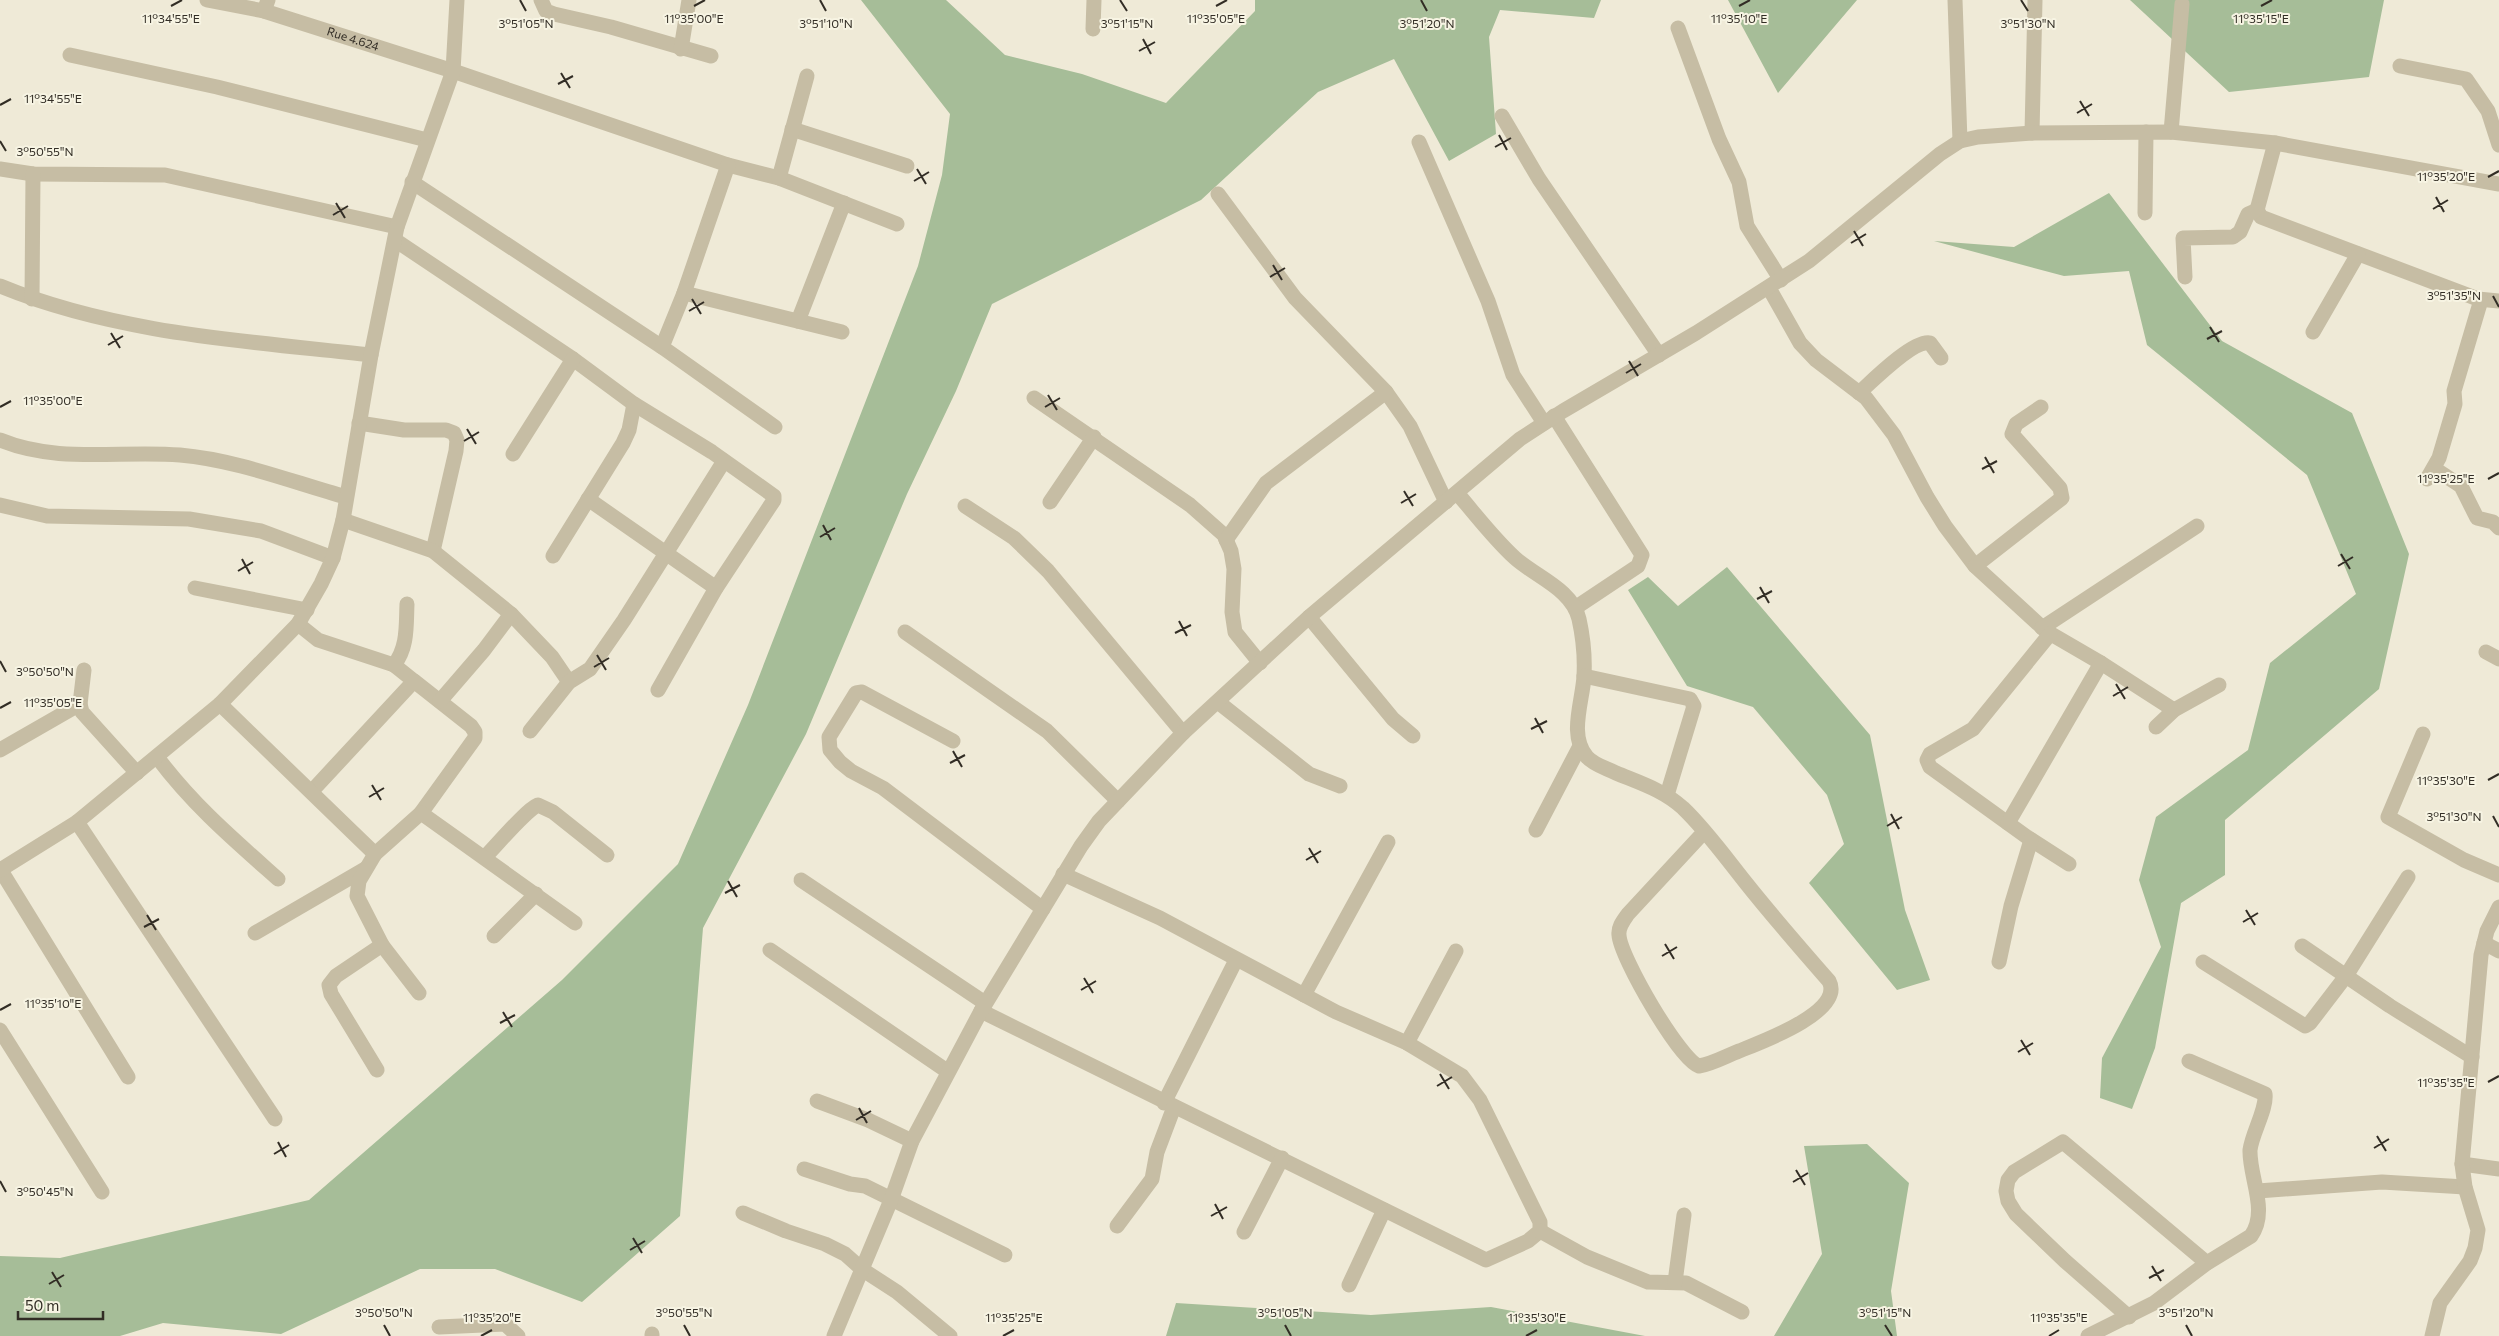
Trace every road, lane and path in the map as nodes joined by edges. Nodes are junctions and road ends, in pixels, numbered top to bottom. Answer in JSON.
{"nodes":[{"id":1,"x":207,"y":0,"type":"edge"},
{"id":2,"x":458,"y":0,"type":"edge"},
{"id":3,"x":542,"y":0,"type":"edge"},
{"id":4,"x":689,"y":0,"type":"edge"},
{"id":5,"x":1094,"y":0,"type":"edge"},
{"id":6,"x":1955,"y":0,"type":"edge"},
{"id":7,"x":2035,"y":0,"type":"edge"},
{"id":8,"x":2182,"y":4,"type":"dead end"},
{"id":9,"x":266,"y":6,"type":"edge"},
{"id":10,"x":1678,"y":28,"type":"dead end"},
{"id":11,"x":1093,"y":29,"type":"dead end"},
{"id":12,"x":681,"y":49,"type":"junction"},
{"id":13,"x":70,"y":55,"type":"dead end"},
{"id":14,"x":711,"y":56,"type":"dead end"},
{"id":15,"x":2400,"y":66,"type":"dead end"},
{"id":16,"x":453,"y":71,"type":"junction"},
{"id":17,"x":807,"y":76,"type":"dead end"},
{"id":18,"x":1502,"y":116,"type":"dead end"},
{"id":19,"x":792,"y":129,"type":"junction"},
{"id":20,"x":2146,"y":132,"type":"junction"},
{"id":21,"x":2171,"y":132,"type":"junction"},
{"id":22,"x":2032,"y":133,"type":"junction"},
{"id":23,"x":427,"y":140,"type":"junction"},
{"id":24,"x":1419,"y":142,"type":"dead end"},
{"id":25,"x":1960,"y":142,"type":"junction"},
{"id":26,"x":2275,"y":143,"type":"junction"},
{"id":27,"x":2499,"y":145,"type":"edge"},
{"id":28,"x":728,"y":166,"type":"junction"},
{"id":29,"x":907,"y":166,"type":"dead end"},
{"id":30,"x":0,"y":169,"type":"edge"},
{"id":31,"x":33,"y":174,"type":"junction"},
{"id":32,"x":779,"y":178,"type":"junction"},
{"id":33,"x":412,"y":182,"type":"junction"},
{"id":34,"x":2499,"y":184,"type":"edge"},
{"id":35,"x":1218,"y":194,"type":"dead end"},
{"id":36,"x":844,"y":203,"type":"junction"},
{"id":37,"x":2257,"y":210,"type":"junction"},
{"id":38,"x":2145,"y":212,"type":"dead end"},
{"id":39,"x":897,"y":224,"type":"dead end"},
{"id":40,"x":396,"y":234,"type":"junction"},
{"id":41,"x":2358,"y":254,"type":"junction"},
{"id":42,"x":2185,"y":277,"type":"dead end"},
{"id":43,"x":1775,"y":284,"type":"junction"},
{"id":44,"x":0,"y":286,"type":"edge"},
{"id":45,"x":684,"y":293,"type":"junction"},
{"id":46,"x":32,"y":299,"type":"junction"},
{"id":47,"x":2482,"y":300,"type":"junction"},
{"id":48,"x":2499,"y":301,"type":"edge"},
{"id":49,"x":798,"y":321,"type":"junction"},
{"id":50,"x":842,"y":332,"type":"dead end"},
{"id":51,"x":2313,"y":332,"type":"dead end"},
{"id":52,"x":662,"y":347,"type":"junction"},
{"id":53,"x":371,"y":355,"type":"junction"},
{"id":54,"x":1659,"y":355,"type":"junction"},
{"id":55,"x":1942,"y":358,"type":"dead end"},
{"id":56,"x":573,"y":359,"type":"junction"},
{"id":57,"x":1386,"y":392,"type":"junction"},
{"id":58,"x":1859,"y":393,"type":"junction"},
{"id":59,"x":1034,"y":398,"type":"dead end"},
{"id":60,"x":634,"y":404,"type":"junction"},
{"id":61,"x":2041,"y":407,"type":"dead end"},
{"id":62,"x":1549,"y":419,"type":"junction"},
{"id":63,"x":359,"y":423,"type":"junction"},
{"id":64,"x":775,"y":427,"type":"dead end"},
{"id":65,"x":1094,"y":437,"type":"junction"},
{"id":66,"x":0,"y":440,"type":"edge"},
{"id":67,"x":513,"y":454,"type":"dead end"},
{"id":68,"x":724,"y":461,"type":"junction"},
{"id":69,"x":346,"y":497,"type":"junction"},
{"id":70,"x":1451,"y":498,"type":"junction"},
{"id":71,"x":588,"y":499,"type":"junction"},
{"id":72,"x":1050,"y":502,"type":"dead end"},
{"id":73,"x":0,"y":505,"type":"edge"},
{"id":74,"x":965,"y":506,"type":"dead end"},
{"id":75,"x":343,"y":520,"type":"junction"},
{"id":76,"x":2197,"y":526,"type":"dead end"},
{"id":77,"x":2499,"y":528,"type":"edge"},
{"id":78,"x":1226,"y":540,"type":"junction"},
{"id":79,"x":433,"y":551,"type":"junction"},
{"id":80,"x":667,"y":552,"type":"junction"},
{"id":81,"x":553,"y":556,"type":"dead end"},
{"id":82,"x":333,"y":558,"type":"junction"},
{"id":83,"x":1976,"y":566,"type":"junction"},
{"id":84,"x":195,"y":588,"type":"dead end"},
{"id":85,"x":716,"y":588,"type":"junction"},
{"id":86,"x":407,"y":604,"type":"dead end"},
{"id":87,"x":1575,"y":608,"type":"junction"},
{"id":88,"x":307,"y":610,"type":"junction"},
{"id":89,"x":511,"y":614,"type":"junction"},
{"id":90,"x":1309,"y":617,"type":"junction"},
{"id":91,"x":298,"y":624,"type":"junction"},
{"id":92,"x":2046,"y":631,"type":"junction"},
{"id":93,"x":905,"y":632,"type":"dead end"},
{"id":94,"x":1260,"y":663,"type":"junction"},
{"id":95,"x":2102,"y":663,"type":"junction"},
{"id":96,"x":394,"y":665,"type":"junction"},
{"id":97,"x":84,"y":670,"type":"dead end"},
{"id":98,"x":1584,"y":676,"type":"junction"},
{"id":99,"x":414,"y":681,"type":"junction"},
{"id":100,"x":569,"y":682,"type":"junction"},
{"id":101,"x":2219,"y":685,"type":"dead end"},
{"id":102,"x":658,"y":690,"type":"dead end"},
{"id":103,"x":440,"y":701,"type":"junction"},
{"id":104,"x":1218,"y":702,"type":"junction"},
{"id":105,"x":80,"y":704,"type":"junction"},
{"id":106,"x":220,"y":704,"type":"junction"},
{"id":107,"x":2174,"y":710,"type":"junction"},
{"id":108,"x":2156,"y":727,"type":"dead end"},
{"id":109,"x":530,"y":731,"type":"dead end"},
{"id":110,"x":1183,"y":733,"type":"junction"},
{"id":111,"x":2423,"y":734,"type":"dead end"},
{"id":112,"x":1413,"y":736,"type":"dead end"},
{"id":113,"x":952,"y":741,"type":"dead end"},
{"id":114,"x":1580,"y":746,"type":"junction"},
{"id":115,"x":0,"y":750,"type":"edge"},
{"id":116,"x":158,"y":756,"type":"junction"},
{"id":117,"x":137,"y":773,"type":"junction"},
{"id":118,"x":1340,"y":786,"type":"dead end"},
{"id":119,"x":312,"y":791,"type":"junction"},
{"id":120,"x":1667,"y":795,"type":"junction"},
{"id":121,"x":1118,"y":800,"type":"junction"},
{"id":122,"x":421,"y":813,"type":"junction"},
{"id":123,"x":77,"y":822,"type":"junction"},
{"id":124,"x":2008,"y":823,"type":"junction"},
{"id":125,"x":1536,"y":830,"type":"dead end"},
{"id":126,"x":1704,"y":832,"type":"junction"},
{"id":127,"x":2031,"y":840,"type":"junction"},
{"id":128,"x":1388,"y":842,"type":"dead end"},
{"id":129,"x":375,"y":854,"type":"junction"},
{"id":130,"x":607,"y":855,"type":"dead end"},
{"id":131,"x":485,"y":857,"type":"junction"},
{"id":132,"x":2069,"y":864,"type":"dead end"},
{"id":133,"x":365,"y":868,"type":"junction"},
{"id":134,"x":0,"y":870,"type":"edge"},
{"id":135,"x":1064,"y":874,"type":"junction"},
{"id":136,"x":2499,"y":875,"type":"edge"},
{"id":137,"x":2408,"y":877,"type":"dead end"},
{"id":138,"x":278,"y":878,"type":"dead end"},
{"id":139,"x":801,"y":880,"type":"dead end"},
{"id":140,"x":536,"y":894,"type":"junction"},
{"id":141,"x":2499,"y":907,"type":"edge"},
{"id":142,"x":1043,"y":909,"type":"junction"},
{"id":143,"x":575,"y":923,"type":"dead end"},
{"id":144,"x":255,"y":933,"type":"dead end"},
{"id":145,"x":494,"y":936,"type":"dead end"},
{"id":146,"x":2484,"y":943,"type":"junction"},
{"id":147,"x":382,"y":945,"type":"junction"},
{"id":148,"x":2302,"y":946,"type":"dead end"},
{"id":149,"x":770,"y":950,"type":"dead end"},
{"id":150,"x":1456,"y":951,"type":"dead end"},
{"id":151,"x":2499,"y":951,"type":"edge"},
{"id":152,"x":1236,"y":960,"type":"junction"},
{"id":153,"x":1999,"y":962,"type":"dead end"},
{"id":154,"x":2203,"y":962,"type":"dead end"},
{"id":155,"x":2346,"y":976,"type":"junction"},
{"id":156,"x":420,"y":993,"type":"dead end"},
{"id":157,"x":1304,"y":995,"type":"junction"},
{"id":158,"x":983,"y":1007,"type":"junction"},
{"id":159,"x":0,"y":1030,"type":"edge"},
{"id":160,"x":1407,"y":1043,"type":"junction"},
{"id":161,"x":2472,"y":1057,"type":"junction"},
{"id":162,"x":2189,"y":1061,"type":"dead end"},
{"id":163,"x":377,"y":1070,"type":"dead end"},
{"id":164,"x":947,"y":1071,"type":"junction"},
{"id":165,"x":128,"y":1077,"type":"dead end"},
{"id":166,"x":817,"y":1101,"type":"dead end"},
{"id":167,"x":1169,"y":1105,"type":"junction"},
{"id":168,"x":274,"y":1119,"type":"dead end"},
{"id":169,"x":912,"y":1141,"type":"junction"},
{"id":170,"x":1282,"y":1158,"type":"junction"},
{"id":171,"x":2462,"y":1164,"type":"junction"},
{"id":172,"x":804,"y":1169,"type":"dead end"},
{"id":173,"x":2499,"y":1169,"type":"edge"},
{"id":174,"x":2465,"y":1186,"type":"junction"},
{"id":175,"x":2258,"y":1190,"type":"junction"},
{"id":176,"x":102,"y":1192,"type":"dead end"},
{"id":177,"x":891,"y":1200,"type":"junction"},
{"id":178,"x":1384,"y":1210,"type":"junction"},
{"id":179,"x":744,"y":1213,"type":"dead end"},
{"id":180,"x":1684,"y":1215,"type":"dead end"},
{"id":181,"x":1117,"y":1226,"type":"dead end"},
{"id":182,"x":1540,"y":1231,"type":"junction"},
{"id":183,"x":1244,"y":1232,"type":"dead end"},
{"id":184,"x":1004,"y":1255,"type":"dead end"},
{"id":185,"x":2207,"y":1263,"type":"junction"},
{"id":186,"x":863,"y":1270,"type":"junction"},
{"id":187,"x":1675,"y":1282,"type":"junction"},
{"id":188,"x":1349,"y":1285,"type":"dead end"},
{"id":189,"x":1742,"y":1312,"type":"dead end"},
{"id":190,"x":2129,"y":1316,"type":"junction"},
{"id":191,"x":439,"y":1327,"type":"dead end"},
{"id":192,"x":518,"y":1336,"type":"edge"},
{"id":193,"x":834,"y":1336,"type":"edge"},
{"id":194,"x":950,"y":1336,"type":"edge"},
{"id":195,"x":2088,"y":1336,"type":"edge"},
{"id":196,"x":2432,"y":1336,"type":"edge"}],
"edges":[{"from":1,"to":9,"type":"street","name":"Rue 4.624"},
{"from":2,"to":16,"type":"street"},
{"from":3,"to":12,"type":"street"},
{"from":4,"to":12,"type":"street"},
{"from":5,"to":11,"type":"street"},
{"from":6,"to":25,"type":"street"},
{"from":7,"to":22,"type":"street"},
{"from":8,"to":21,"type":"street"},
{"from":9,"to":16,"type":"street","name":"Rue 4.624"},
{"from":10,"to":43,"type":"street"},
{"from":12,"to":14,"type":"street"},
{"from":13,"to":23,"type":"street"},
{"from":15,"to":27,"type":"street"},
{"from":16,"to":23,"type":"street"},
{"from":16,"to":28,"type":"street","name":"Rue 4.624"},
{"from":17,"to":19,"type":"street"},
{"from":18,"to":54,"type":"street"},
{"from":19,"to":29,"type":"street"},
{"from":19,"to":32,"type":"street"},
{"from":20,"to":21,"type":"street"},
{"from":20,"to":22,"type":"street"},
{"from":20,"to":38,"type":"street"},
{"from":21,"to":26,"type":"street"},
{"from":22,"to":25,"type":"street"},
{"from":23,"to":33,"type":"street"},
{"from":24,"to":62,"type":"street"},
{"from":25,"to":43,"type":"street"},
{"from":26,"to":34,"type":"street"},
{"from":26,"to":37,"type":"street"},
{"from":28,"to":32,"type":"street","name":"Rue 4.624"},
{"from":28,"to":45,"type":"street"},
{"from":30,"to":31,"type":"street"},
{"from":31,"to":40,"type":"street"},
{"from":31,"to":46,"type":"street"},
{"from":32,"to":36,"type":"street","name":"Rue 4.624"},
{"from":33,"to":40,"type":"street"},
{"from":33,"to":52,"type":"street"},
{"from":35,"to":57,"type":"street"},
{"from":36,"to":39,"type":"street","name":"Rue 4.624"},
{"from":36,"to":49,"type":"street"},
{"from":37,"to":41,"type":"street"},
{"from":37,"to":42,"type":"street"},
{"from":40,"to":53,"type":"street"},
{"from":40,"to":56,"type":"street"},
{"from":41,"to":47,"type":"street"},
{"from":41,"to":51,"type":"street"},
{"from":43,"to":54,"type":"street"},
{"from":43,"to":58,"type":"street"},
{"from":44,"to":46,"type":"street"},
{"from":45,"to":49,"type":"street"},
{"from":45,"to":52,"type":"street"},
{"from":46,"to":53,"type":"street"},
{"from":47,"to":48,"type":"street"},
{"from":47,"to":77,"type":"street"},
{"from":49,"to":50,"type":"street"},
{"from":52,"to":64,"type":"street"},
{"from":53,"to":63,"type":"street"},
{"from":54,"to":62,"type":"street"},
{"from":55,"to":58,"type":"street"},
{"from":56,"to":60,"type":"street"},
{"from":56,"to":67,"type":"street"},
{"from":57,"to":70,"type":"street"},
{"from":57,"to":78,"type":"street"},
{"from":58,"to":83,"type":"street"},
{"from":59,"to":65,"type":"street"},
{"from":60,"to":68,"type":"street"},
{"from":60,"to":71,"type":"street"},
{"from":61,"to":83,"type":"street"},
{"from":62,"to":70,"type":"street"},
{"from":62,"to":87,"type":"street"},
{"from":63,"to":69,"type":"street"},
{"from":63,"to":79,"type":"street"},
{"from":65,"to":72,"type":"street"},
{"from":65,"to":78,"type":"street"},
{"from":66,"to":69,"type":"street"},
{"from":68,"to":80,"type":"street"},
{"from":68,"to":85,"type":"street"},
{"from":69,"to":75,"type":"street"},
{"from":70,"to":87,"type":"street"},
{"from":70,"to":90,"type":"street"},
{"from":71,"to":80,"type":"street"},
{"from":71,"to":81,"type":"street"},
{"from":73,"to":82,"type":"street"},
{"from":74,"to":110,"type":"street"},
{"from":75,"to":79,"type":"street"},
{"from":75,"to":82,"type":"street"},
{"from":76,"to":92,"type":"street"},
{"from":78,"to":94,"type":"street"},
{"from":79,"to":89,"type":"street"},
{"from":80,"to":85,"type":"street"},
{"from":80,"to":100,"type":"street"},
{"from":82,"to":88,"type":"street"},
{"from":83,"to":92,"type":"street"},
{"from":84,"to":88,"type":"street"},
{"from":85,"to":102,"type":"street"},
{"from":86,"to":96,"type":"street"},
{"from":87,"to":98,"type":"street"},
{"from":88,"to":91,"type":"street"},
{"from":89,"to":100,"type":"street"},
{"from":89,"to":103,"type":"street"},
{"from":90,"to":94,"type":"street"},
{"from":90,"to":112,"type":"street"},
{"from":91,"to":96,"type":"street"},
{"from":91,"to":106,"type":"street"},
{"from":92,"to":95,"type":"street"},
{"from":92,"to":124,"type":"street"},
{"from":93,"to":121,"type":"street"},
{"from":94,"to":104,"type":"street"},
{"from":95,"to":107,"type":"street"},
{"from":95,"to":124,"type":"street"},
{"from":96,"to":99,"type":"street"},
{"from":97,"to":105,"type":"street"},
{"from":98,"to":114,"type":"street"},
{"from":98,"to":120,"type":"street"},
{"from":99,"to":103,"type":"street"},
{"from":99,"to":119,"type":"street"},
{"from":100,"to":109,"type":"street"},
{"from":101,"to":107,"type":"street"},
{"from":103,"to":122,"type":"street"},
{"from":104,"to":110,"type":"street"},
{"from":104,"to":118,"type":"street"},
{"from":105,"to":115,"type":"street"},
{"from":105,"to":117,"type":"street"},
{"from":106,"to":116,"type":"street"},
{"from":106,"to":119,"type":"street"},
{"from":107,"to":108,"type":"street"},
{"from":110,"to":121,"type":"street"},
{"from":111,"to":136,"type":"street"},
{"from":113,"to":142,"type":"street"},
{"from":114,"to":120,"type":"street"},
{"from":114,"to":125,"type":"street"},
{"from":116,"to":117,"type":"street"},
{"from":116,"to":138,"type":"street"},
{"from":117,"to":123,"type":"street"},
{"from":119,"to":129,"type":"street"},
{"from":120,"to":126,"type":"street"},
{"from":121,"to":135,"type":"street"},
{"from":122,"to":129,"type":"street"},
{"from":122,"to":131,"type":"street"},
{"from":123,"to":134,"type":"street"},
{"from":123,"to":168,"type":"street"},
{"from":124,"to":127,"type":"street"},
{"from":126,"to":126,"type":"street"},
{"from":127,"to":132,"type":"street"},
{"from":127,"to":153,"type":"street"},
{"from":128,"to":157,"type":"street"},
{"from":129,"to":133,"type":"street"},
{"from":130,"to":131,"type":"street"},
{"from":131,"to":140,"type":"street"},
{"from":133,"to":144,"type":"street"},
{"from":133,"to":147,"type":"street"},
{"from":134,"to":165,"type":"street"},
{"from":135,"to":142,"type":"street"},
{"from":135,"to":152,"type":"street"},
{"from":137,"to":155,"type":"street"},
{"from":139,"to":158,"type":"street"},
{"from":140,"to":143,"type":"street"},
{"from":140,"to":145,"type":"street"},
{"from":141,"to":146,"type":"street"},
{"from":142,"to":158,"type":"street"},
{"from":146,"to":151,"type":"street"},
{"from":146,"to":161,"type":"street"},
{"from":147,"to":156,"type":"street"},
{"from":147,"to":163,"type":"street"},
{"from":148,"to":155,"type":"street"},
{"from":149,"to":164,"type":"street"},
{"from":150,"to":160,"type":"street"},
{"from":152,"to":157,"type":"street"},
{"from":152,"to":167,"type":"street"},
{"from":154,"to":155,"type":"street"},
{"from":155,"to":161,"type":"street"},
{"from":157,"to":160,"type":"street"},
{"from":158,"to":164,"type":"street"},
{"from":158,"to":167,"type":"street"},
{"from":159,"to":176,"type":"street"},
{"from":160,"to":182,"type":"street"},
{"from":161,"to":171,"type":"street"},
{"from":162,"to":175,"type":"street"},
{"from":164,"to":169,"type":"street"},
{"from":166,"to":169,"type":"street"},
{"from":167,"to":170,"type":"street"},
{"from":167,"to":181,"type":"street"},
{"from":169,"to":177,"type":"street"},
{"from":170,"to":178,"type":"street"},
{"from":170,"to":183,"type":"street"},
{"from":171,"to":173,"type":"street"},
{"from":171,"to":174,"type":"street"},
{"from":172,"to":177,"type":"street"},
{"from":174,"to":175,"type":"street"},
{"from":174,"to":196,"type":"street"},
{"from":175,"to":185,"type":"street"},
{"from":177,"to":184,"type":"street"},
{"from":177,"to":186,"type":"street"},
{"from":178,"to":182,"type":"street"},
{"from":178,"to":188,"type":"street"},
{"from":179,"to":186,"type":"street"},
{"from":180,"to":187,"type":"street"},
{"from":182,"to":187,"type":"street"},
{"from":185,"to":190,"type":"street"},
{"from":185,"to":190,"type":"street"},
{"from":186,"to":193,"type":"street"},
{"from":186,"to":194,"type":"street"},
{"from":187,"to":189,"type":"street"},
{"from":190,"to":195,"type":"street"},
{"from":191,"to":192,"type":"street"}]}
